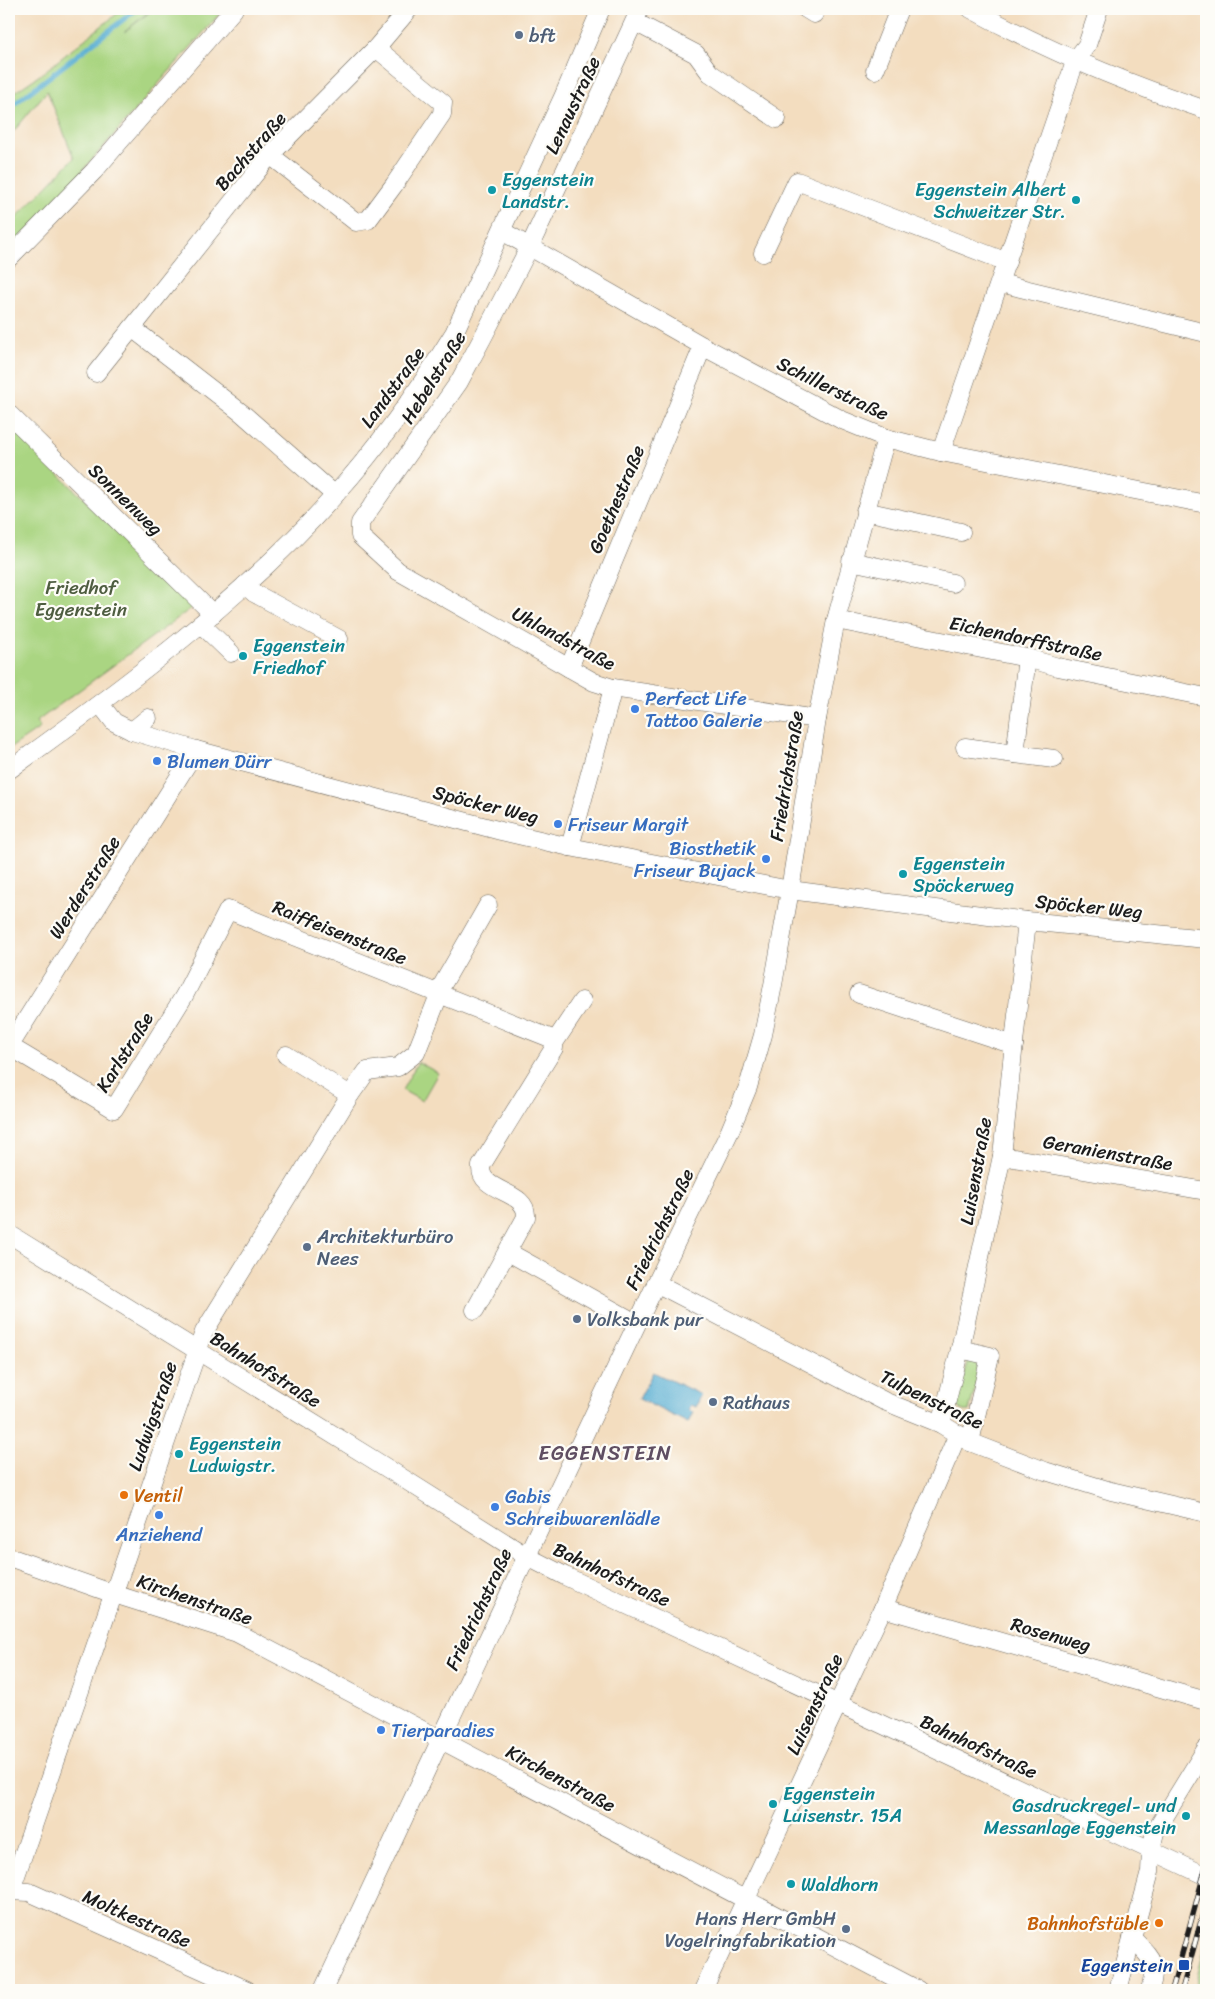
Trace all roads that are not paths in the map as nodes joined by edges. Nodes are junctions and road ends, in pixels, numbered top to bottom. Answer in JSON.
{"nodes":[{"id":1,"x":234,"y":9,"type":"edge"},
{"id":2,"x":409,"y":9,"type":"edge"},
{"id":3,"x":601,"y":9,"type":"edge"},
{"id":4,"x":899,"y":9,"type":"edge"},
{"id":5,"x":971,"y":9,"type":"edge"},
{"id":6,"x":1099,"y":9,"type":"edge"},
{"id":7,"x":637,"y":15,"type":"edge"},
{"id":8,"x":376,"y":48,"type":"junction"},
{"id":9,"x":1076,"y":59,"type":"junction"},
{"id":10,"x":875,"y":70,"type":"dead end"},
{"id":11,"x":1206,"y":110,"type":"edge"},
{"id":12,"x":778,"y":119,"type":"dead end"},
{"id":13,"x":270,"y":155,"type":"junction"},
{"id":14,"x":502,"y":231,"type":"junction"},
{"id":15,"x":530,"y":246,"type":"junction"},
{"id":16,"x":763,"y":253,"type":"dead end"},
{"id":17,"x":9,"y":258,"type":"edge"},
{"id":18,"x":1007,"y":262,"type":"junction"},
{"id":19,"x":1000,"y":283,"type":"junction"},
{"id":20,"x":132,"y":328,"type":"junction"},
{"id":21,"x":1206,"y":333,"type":"edge"},
{"id":22,"x":703,"y":346,"type":"junction"},
{"id":23,"x":96,"y":373,"type":"dead end"},
{"id":24,"x":9,"y":414,"type":"edge"},
{"id":25,"x":886,"y":438,"type":"junction"},
{"id":26,"x":941,"y":452,"type":"junction"},
{"id":27,"x":335,"y":495,"type":"junction"},
{"id":28,"x":1206,"y":504,"type":"edge"},
{"id":29,"x":865,"y":511,"type":"junction"},
{"id":30,"x":360,"y":523,"type":"joint"},
{"id":31,"x":961,"y":532,"type":"dead end"},
{"id":32,"x":851,"y":561,"type":"junction"},
{"id":33,"x":953,"y":583,"type":"dead end"},
{"id":34,"x":245,"y":585,"type":"junction"},
{"id":35,"x":207,"y":619,"type":"junction"},
{"id":36,"x":836,"y":620,"type":"junction"},
{"id":37,"x":339,"y":639,"type":"dead end"},
{"id":38,"x":231,"y":652,"type":"dead end"},
{"id":39,"x":1027,"y":658,"type":"junction"},
{"id":40,"x":569,"y":668,"type":"junction"},
{"id":41,"x":613,"y":688,"type":"junction"},
{"id":42,"x":1206,"y":697,"type":"edge"},
{"id":43,"x":100,"y":704,"type":"junction"},
{"id":44,"x":148,"y":718,"type":"dead end"},
{"id":45,"x":816,"y":719,"type":"junction"},
{"id":46,"x":132,"y":731,"type":"junction"},
{"id":47,"x":965,"y":747,"type":"dead end"},
{"id":48,"x":196,"y":750,"type":"junction"},
{"id":49,"x":1015,"y":754,"type":"junction"},
{"id":50,"x":1054,"y":759,"type":"dead end"},
{"id":51,"x":9,"y":770,"type":"edge"},
{"id":52,"x":570,"y":847,"type":"junction"},
{"id":53,"x":790,"y":890,"type":"junction"},
{"id":54,"x":488,"y":905,"type":"dead end"},
{"id":55,"x":228,"y":910,"type":"joint"},
{"id":56,"x":1027,"y":922,"type":"junction"},
{"id":57,"x":1206,"y":939,"type":"edge"},
{"id":58,"x":438,"y":994,"type":"junction"},
{"id":59,"x":859,"y":994,"type":"dead end"},
{"id":60,"x":582,"y":1001,"type":"dead end"},
{"id":61,"x":554,"y":1043,"type":"junction"},
{"id":62,"x":1014,"y":1045,"type":"junction"},
{"id":63,"x":9,"y":1047,"type":"edge"},
{"id":64,"x":286,"y":1056,"type":"dead end"},
{"id":65,"x":350,"y":1095,"type":"junction"},
{"id":66,"x":1002,"y":1156,"type":"junction"},
{"id":67,"x":1206,"y":1191,"type":"edge"},
{"id":68,"x":9,"y":1234,"type":"edge"},
{"id":69,"x":508,"y":1252,"type":"junction"},
{"id":70,"x":656,"y":1283,"type":"junction"},
{"id":71,"x":476,"y":1310,"type":"dead end"},
{"id":72,"x":636,"y":1323,"type":"junction"},
{"id":73,"x":960,"y":1348,"type":"junction"},
{"id":74,"x":196,"y":1351,"type":"junction"},
{"id":75,"x":941,"y":1424,"type":"junction"},
{"id":76,"x":964,"y":1438,"type":"junction"},
{"id":77,"x":1206,"y":1513,"type":"edge"},
{"id":78,"x":526,"y":1556,"type":"junction"},
{"id":79,"x":9,"y":1557,"type":"edge"},
{"id":80,"x":114,"y":1594,"type":"junction"},
{"id":81,"x":883,"y":1608,"type":"junction"},
{"id":82,"x":1206,"y":1701,"type":"edge"},
{"id":83,"x":837,"y":1704,"type":"junction"},
{"id":84,"x":442,"y":1739,"type":"junction"},
{"id":85,"x":1206,"y":1749,"type":"edge"},
{"id":86,"x":1151,"y":1850,"type":"junction"},
{"id":87,"x":1206,"y":1876,"type":"edge"},
{"id":88,"x":10,"y":1890,"type":"edge"},
{"id":89,"x":745,"y":1900,"type":"junction"},
{"id":90,"x":1132,"y":1938,"type":"junction"},
{"id":91,"x":247,"y":1990,"type":"edge"},
{"id":92,"x":323,"y":1990,"type":"edge"},
{"id":93,"x":703,"y":1990,"type":"edge"},
{"id":94,"x":918,"y":1990,"type":"edge"},
{"id":95,"x":1118,"y":1990,"type":"edge"},
{"id":96,"x":1150,"y":1990,"type":"edge"}],
"edges":[{"from":1,"to":17,"type":"street"},
{"from":2,"to":8,"type":"street","name":"Bachstraße"},
{"from":3,"to":14,"type":"street","name":"Landstraße"},
{"from":4,"to":10,"type":"street"},
{"from":5,"to":9,"type":"street"},
{"from":6,"to":9,"type":"street"},
{"from":7,"to":12,"type":"street"},
{"from":7,"to":15,"type":"street","name":"Lenaustraße"},
{"from":8,"to":13,"type":"street","name":"Bachstraße"},
{"from":8,"to":13,"type":"street"},
{"from":9,"to":11,"type":"street"},
{"from":9,"to":18,"type":"street"},
{"from":13,"to":20,"type":"street","name":"Bachstraße"},
{"from":14,"to":15,"type":"street","name":"Schillerstraße"},
{"from":14,"to":27,"type":"street","name":"Landstraße"},
{"from":15,"to":22,"type":"street","name":"Schillerstraße"},
{"from":15,"to":30,"type":"street","name":"Hebelstraße"},
{"from":16,"to":18,"type":"street"},
{"from":18,"to":19,"type":"street"},
{"from":19,"to":21,"type":"street"},
{"from":19,"to":26,"type":"street"},
{"from":20,"to":23,"type":"street","name":"Bachstraße"},
{"from":20,"to":27,"type":"street"},
{"from":22,"to":25,"type":"street","name":"Schillerstraße"},
{"from":22,"to":40,"type":"street","name":"Goethestraße"},
{"from":24,"to":35,"type":"street","name":"Sonnenweg"},
{"from":25,"to":26,"type":"street","name":"Schillerstraße"},
{"from":25,"to":29,"type":"street","name":"Friedrichstraße"},
{"from":26,"to":28,"type":"street","name":"Schillerstraße"},
{"from":27,"to":34,"type":"street","name":"Landstraße"},
{"from":29,"to":31,"type":"street"},
{"from":29,"to":32,"type":"street","name":"Friedrichstraße"},
{"from":30,"to":40,"type":"street","name":"Uhlandstraße"},
{"from":32,"to":33,"type":"street"},
{"from":32,"to":36,"type":"street","name":"Friedrichstraße"},
{"from":34,"to":35,"type":"street","name":"Landstraße"},
{"from":34,"to":37,"type":"street"},
{"from":35,"to":38,"type":"street","name":"Sonnenweg"},
{"from":35,"to":43,"type":"street","name":"Landstraße"},
{"from":36,"to":39,"type":"street","name":"Eichendorffstraße"},
{"from":36,"to":45,"type":"street","name":"Friedrichstraße"},
{"from":39,"to":42,"type":"street","name":"Eichendorffstraße"},
{"from":39,"to":49,"type":"street"},
{"from":40,"to":41,"type":"street","name":"Uhlandstraße"},
{"from":41,"to":45,"type":"street","name":"Uhlandstraße"},
{"from":41,"to":52,"type":"street"},
{"from":43,"to":46,"type":"street","name":"Spöcker Weg"},
{"from":43,"to":51,"type":"street","name":"Landstraße"},
{"from":44,"to":46,"type":"street"},
{"from":45,"to":53,"type":"street","name":"Friedrichstraße"},
{"from":46,"to":48,"type":"street","name":"Spöcker Weg"},
{"from":47,"to":49,"type":"street"},
{"from":48,"to":52,"type":"street","name":"Spöcker Weg"},
{"from":48,"to":63,"type":"street","name":"Werderstraße"},
{"from":49,"to":50,"type":"street"},
{"from":52,"to":53,"type":"street","name":"Spöcker Weg"},
{"from":53,"to":56,"type":"street","name":"Spöcker Weg"},
{"from":53,"to":70,"type":"street","name":"Friedrichstraße"},
{"from":54,"to":58,"type":"street"},
{"from":55,"to":58,"type":"street","name":"Raiffeisenstraße"},
{"from":55,"to":63,"type":"street","name":"Karlstraße"},
{"from":56,"to":57,"type":"street","name":"Spöcker Weg"},
{"from":56,"to":62,"type":"street","name":"Luisenstraße"},
{"from":58,"to":61,"type":"street","name":"Raiffeisenstraße"},
{"from":58,"to":65,"type":"street","name":"Ludwigstraße"},
{"from":59,"to":62,"type":"street"},
{"from":60,"to":61,"type":"street"},
{"from":61,"to":69,"type":"street"},
{"from":62,"to":66,"type":"street","name":"Luisenstraße"},
{"from":64,"to":65,"type":"street"},
{"from":65,"to":74,"type":"street","name":"Ludwigstraße"},
{"from":66,"to":67,"type":"street","name":"Geranienstraße"},
{"from":66,"to":73,"type":"street","name":"Luisenstraße"},
{"from":68,"to":74,"type":"street","name":"Bahnhofstraße"},
{"from":69,"to":71,"type":"street"},
{"from":69,"to":72,"type":"street"},
{"from":70,"to":72,"type":"street","name":"Friedrichstraße"},
{"from":70,"to":75,"type":"street","name":"Tulpenstraße"},
{"from":72,"to":78,"type":"street","name":"Friedrichstraße"},
{"from":73,"to":75,"type":"street","name":"Luisenstraße"},
{"from":73,"to":76,"type":"street","name":"Luisenstraße"},
{"from":74,"to":78,"type":"street","name":"Bahnhofstraße"},
{"from":74,"to":80,"type":"street","name":"Ludwigstraße"},
{"from":75,"to":76,"type":"street","name":"Tulpenstraße"},
{"from":76,"to":77,"type":"street","name":"Tulpenstraße"},
{"from":76,"to":81,"type":"street","name":"Luisenstraße"},
{"from":78,"to":83,"type":"street","name":"Bahnhofstraße"},
{"from":78,"to":84,"type":"street","name":"Friedrichstraße"},
{"from":79,"to":80,"type":"street","name":"Kirchenstraße"},
{"from":80,"to":84,"type":"street","name":"Kirchenstraße"},
{"from":80,"to":88,"type":"street","name":"Ludwigstraße"},
{"from":81,"to":82,"type":"street","name":"Rosenweg"},
{"from":81,"to":83,"type":"street","name":"Luisenstraße"},
{"from":83,"to":86,"type":"street","name":"Bahnhofstraße"},
{"from":83,"to":89,"type":"street","name":"Luisenstraße"},
{"from":84,"to":89,"type":"street","name":"Kirchenstraße"},
{"from":84,"to":92,"type":"street","name":"Friedrichstraße"},
{"from":85,"to":86,"type":"street"},
{"from":86,"to":87,"type":"street","name":"Bahnhofstraße"},
{"from":86,"to":90,"type":"street"},
{"from":88,"to":91,"type":"street","name":"Moltkestraße"},
{"from":89,"to":93,"type":"street","name":"Luisenstraße"},
{"from":89,"to":94,"type":"street","name":"Kirchenstraße"},
{"from":90,"to":95,"type":"street"},
{"from":90,"to":96,"type":"street"}]}
